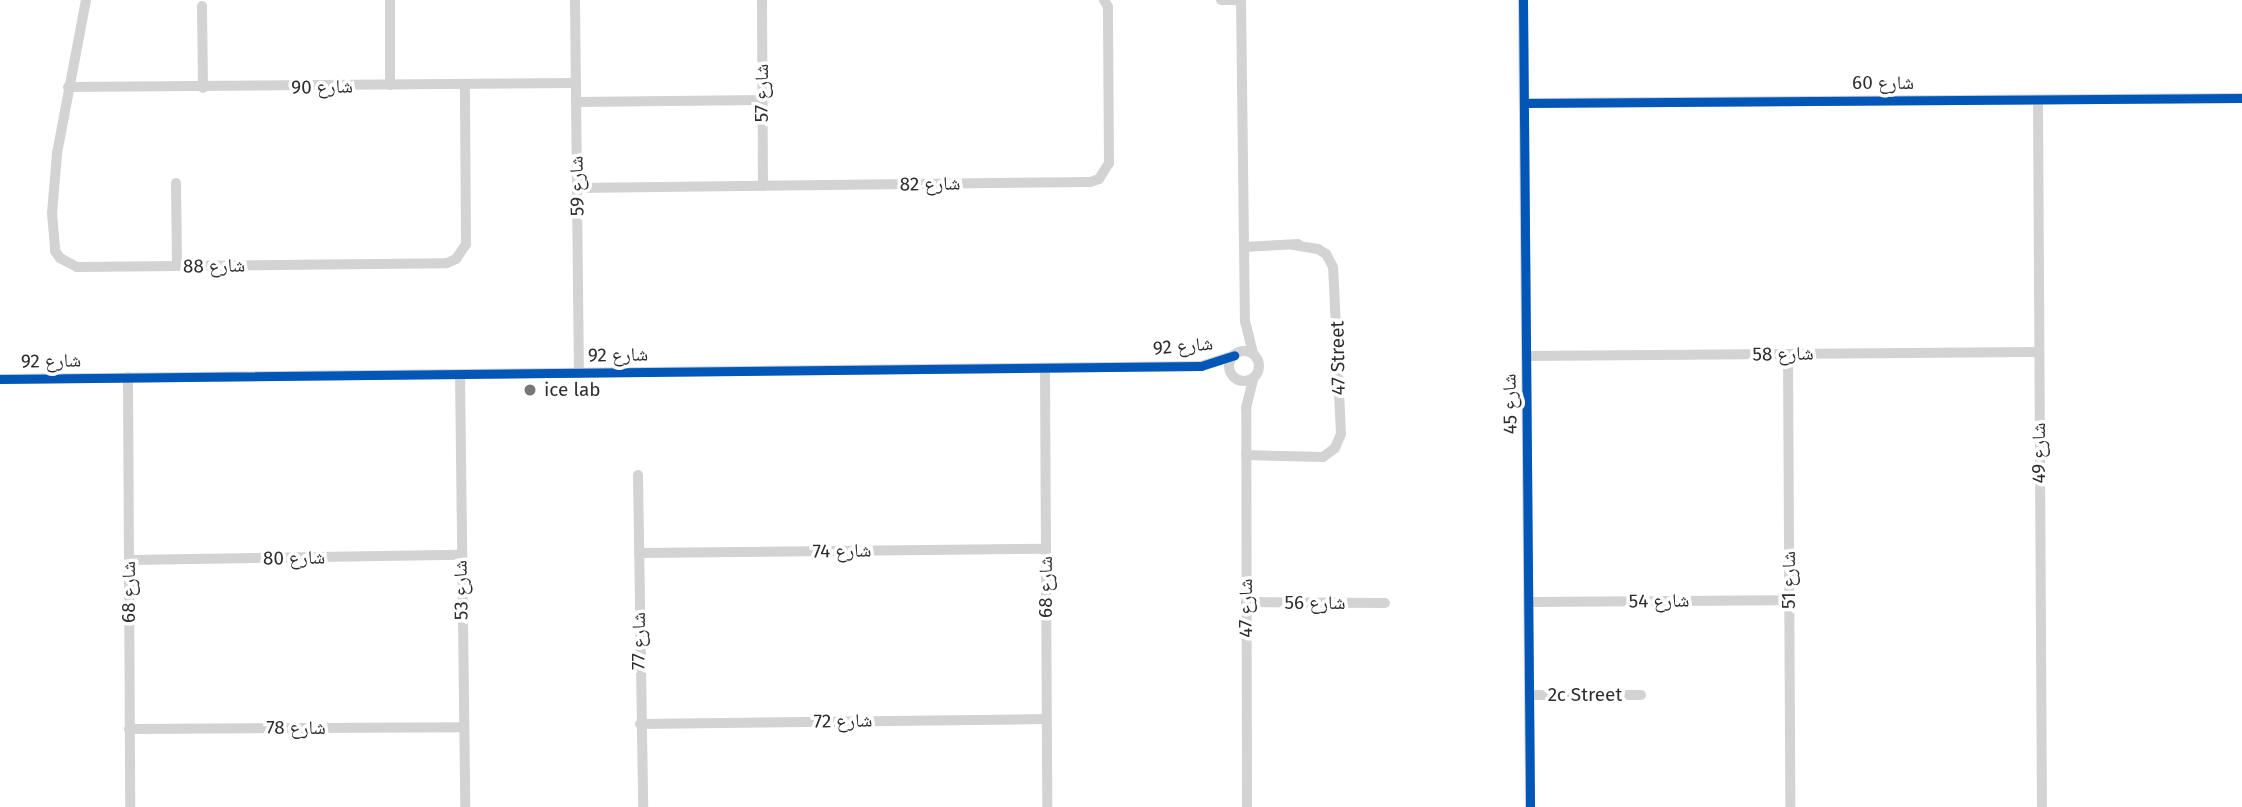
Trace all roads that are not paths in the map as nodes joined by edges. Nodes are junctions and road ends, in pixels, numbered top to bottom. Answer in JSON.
{"nodes":[{"id":1,"x":86,"y":0,"type":"edge"},
{"id":2,"x":390,"y":0,"type":"edge"},
{"id":3,"x":575,"y":0,"type":"edge"},
{"id":4,"x":762,"y":0,"type":"edge"},
{"id":5,"x":1104,"y":0,"type":"edge"},
{"id":6,"x":1221,"y":0,"type":"edge"},
{"id":7,"x":1241,"y":0,"type":"edge"},
{"id":8,"x":1523,"y":0,"type":"edge"},
{"id":9,"x":202,"y":6,"type":"dead end"},
{"id":10,"x":576,"y":83,"type":"junction"},
{"id":11,"x":465,"y":84,"type":"junction"},
{"id":12,"x":390,"y":85,"type":"junction"},
{"id":13,"x":68,"y":87,"type":"junction"},
{"id":14,"x":203,"y":88,"type":"junction"},
{"id":15,"x":2242,"y":97,"type":"edge"},
{"id":16,"x":762,"y":100,"type":"junction"},
{"id":17,"x":2038,"y":100,"type":"junction"},
{"id":18,"x":576,"y":102,"type":"junction"},
{"id":19,"x":1524,"y":103,"type":"junction"},
{"id":20,"x":176,"y":184,"type":"dead end"},
{"id":21,"x":763,"y":186,"type":"junction"},
{"id":22,"x":577,"y":188,"type":"junction"},
{"id":23,"x":1244,"y":247,"type":"junction"},
{"id":24,"x":177,"y":266,"type":"junction"},
{"id":25,"x":1245,"y":321,"type":"junction"},
{"id":26,"x":2039,"y":352,"type":"junction"},
{"id":27,"x":1235,"y":354,"type":"junction"},
{"id":28,"x":1253,"y":354,"type":"junction"},
{"id":29,"x":1788,"y":354,"type":"junction"},
{"id":30,"x":1527,"y":356,"type":"junction"},
{"id":31,"x":1201,"y":366,"type":"junction"},
{"id":32,"x":1045,"y":368,"type":"junction"},
{"id":33,"x":579,"y":373,"type":"junction"},
{"id":34,"x":460,"y":374,"type":"junction"},
{"id":35,"x":128,"y":377,"type":"junction"},
{"id":36,"x":1233,"y":377,"type":"junction"},
{"id":37,"x":0,"y":379,"type":"edge"},
{"id":38,"x":1253,"y":379,"type":"junction"},
{"id":39,"x":1246,"y":408,"type":"junction"},
{"id":40,"x":1246,"y":455,"type":"junction"},
{"id":41,"x":638,"y":475,"type":"dead end"},
{"id":42,"x":1046,"y":549,"type":"junction"},
{"id":43,"x":639,"y":553,"type":"junction"},
{"id":44,"x":460,"y":555,"type":"junction"},
{"id":45,"x":129,"y":560,"type":"junction"},
{"id":46,"x":1789,"y":600,"type":"junction"},
{"id":47,"x":1246,"y":602,"type":"junction"},
{"id":48,"x":1385,"y":603,"type":"dead end"},
{"id":49,"x":1530,"y":603,"type":"junction"},
{"id":50,"x":1530,"y":695,"type":"junction"},
{"id":51,"x":1641,"y":695,"type":"dead end"},
{"id":52,"x":1046,"y":719,"type":"junction"},
{"id":53,"x":640,"y":724,"type":"junction"},
{"id":54,"x":464,"y":727,"type":"junction"},
{"id":55,"x":129,"y":729,"type":"junction"},
{"id":56,"x":130,"y":807,"type":"edge"},
{"id":57,"x":465,"y":807,"type":"edge"},
{"id":58,"x":643,"y":807,"type":"edge"},
{"id":59,"x":1047,"y":807,"type":"edge"},
{"id":60,"x":1247,"y":807,"type":"edge"},
{"id":61,"x":1530,"y":807,"type":"edge"},
{"id":62,"x":1790,"y":807,"type":"edge"},
{"id":63,"x":2042,"y":807,"type":"edge"}],
"edges":[{"from":1,"to":13,"type":"street","name":"شارع 88"},
{"from":2,"to":12,"type":"street"},
{"from":3,"to":10,"type":"street","name":"شارع 59"},
{"from":4,"to":16,"type":"street","name":"شارع 57"},
{"from":5,"to":21,"type":"street","name":"شارع 82"},
{"from":6,"to":7,"type":"street"},
{"from":7,"to":23,"type":"street"},
{"from":8,"to":19,"type":"street","name":"شارع 45"},
{"from":9,"to":14,"type":"street"},
{"from":10,"to":11,"type":"street","name":"شارع 90"},
{"from":10,"to":18,"type":"street","name":"شارع 59"},
{"from":11,"to":12,"type":"street","name":"شارع 90"},
{"from":11,"to":24,"type":"street","name":"شارع 88"},
{"from":12,"to":14,"type":"street","name":"شارع 90"},
{"from":13,"to":14,"type":"street","name":"شارع 90"},
{"from":13,"to":24,"type":"street","name":"شارع 88"},
{"from":15,"to":17,"type":"street","name":"شارع 60"},
{"from":16,"to":18,"type":"street"},
{"from":16,"to":21,"type":"street","name":"شارع 57"},
{"from":17,"to":19,"type":"street","name":"شارع 60"},
{"from":17,"to":26,"type":"street","name":"شارع 49"},
{"from":18,"to":22,"type":"street","name":"شارع 59"},
{"from":19,"to":30,"type":"street","name":"شارع 45"},
{"from":20,"to":24,"type":"street"},
{"from":21,"to":22,"type":"street","name":"شارع 82"},
{"from":22,"to":33,"type":"street","name":"شارع 59"},
{"from":23,"to":25,"type":"street"},
{"from":23,"to":40,"type":"street","name":"47 Street"},
{"from":25,"to":27,"type":"street"},
{"from":25,"to":28,"type":"street"},
{"from":26,"to":29,"type":"street","name":"شارع 58"},
{"from":26,"to":63,"type":"street","name":"شارع 49"},
{"from":27,"to":28,"type":"street"},
{"from":27,"to":31,"type":"street","name":"شارع 92"},
{"from":27,"to":36,"type":"street"},
{"from":28,"to":38,"type":"street"},
{"from":29,"to":30,"type":"street","name":"شارع 58"},
{"from":29,"to":46,"type":"street","name":"شارع 51"},
{"from":30,"to":49,"type":"street","name":"شارع 45"},
{"from":31,"to":32,"type":"street","name":"شارع 92"},
{"from":31,"to":36,"type":"street","name":"شارع 92"},
{"from":32,"to":33,"type":"street","name":"شارع 92"},
{"from":32,"to":42,"type":"street","name":"شارع 68"},
{"from":33,"to":34,"type":"street","name":"شارع 92"},
{"from":34,"to":35,"type":"street","name":"شارع 92"},
{"from":34,"to":44,"type":"street","name":"شارع 53"},
{"from":35,"to":37,"type":"street","name":"شارع 92"},
{"from":35,"to":45,"type":"street","name":"شارع 68"},
{"from":36,"to":38,"type":"street"},
{"from":36,"to":39,"type":"street","name":"شارع 47"},
{"from":38,"to":39,"type":"street","name":"شارع 47"},
{"from":39,"to":40,"type":"street","name":"شارع 47"},
{"from":40,"to":47,"type":"street","name":"شارع 47"},
{"from":41,"to":43,"type":"street","name":"شارع 77"},
{"from":42,"to":43,"type":"street","name":"شارع 74"},
{"from":42,"to":52,"type":"street","name":"شارع 68"},
{"from":43,"to":53,"type":"street","name":"شارع 77"},
{"from":44,"to":45,"type":"street","name":"شارع 80"},
{"from":44,"to":54,"type":"street","name":"شارع 53"},
{"from":45,"to":55,"type":"street","name":"شارع 68"},
{"from":46,"to":49,"type":"street","name":"شارع 54"},
{"from":46,"to":62,"type":"street","name":"شارع 51"},
{"from":47,"to":48,"type":"street","name":"شارع 56"},
{"from":47,"to":60,"type":"street","name":"شارع 47"},
{"from":49,"to":50,"type":"street","name":"شارع 45"},
{"from":50,"to":51,"type":"street","name":"2c Street"},
{"from":50,"to":61,"type":"street","name":"شارع 45"},
{"from":52,"to":53,"type":"street","name":"شارع 72"},
{"from":52,"to":59,"type":"street","name":"شارع 68"},
{"from":53,"to":58,"type":"street","name":"شارع 77"},
{"from":54,"to":55,"type":"street","name":"شارع 78"},
{"from":54,"to":57,"type":"street","name":"شارع 53"},
{"from":55,"to":56,"type":"street","name":"شارع 68"}]}
